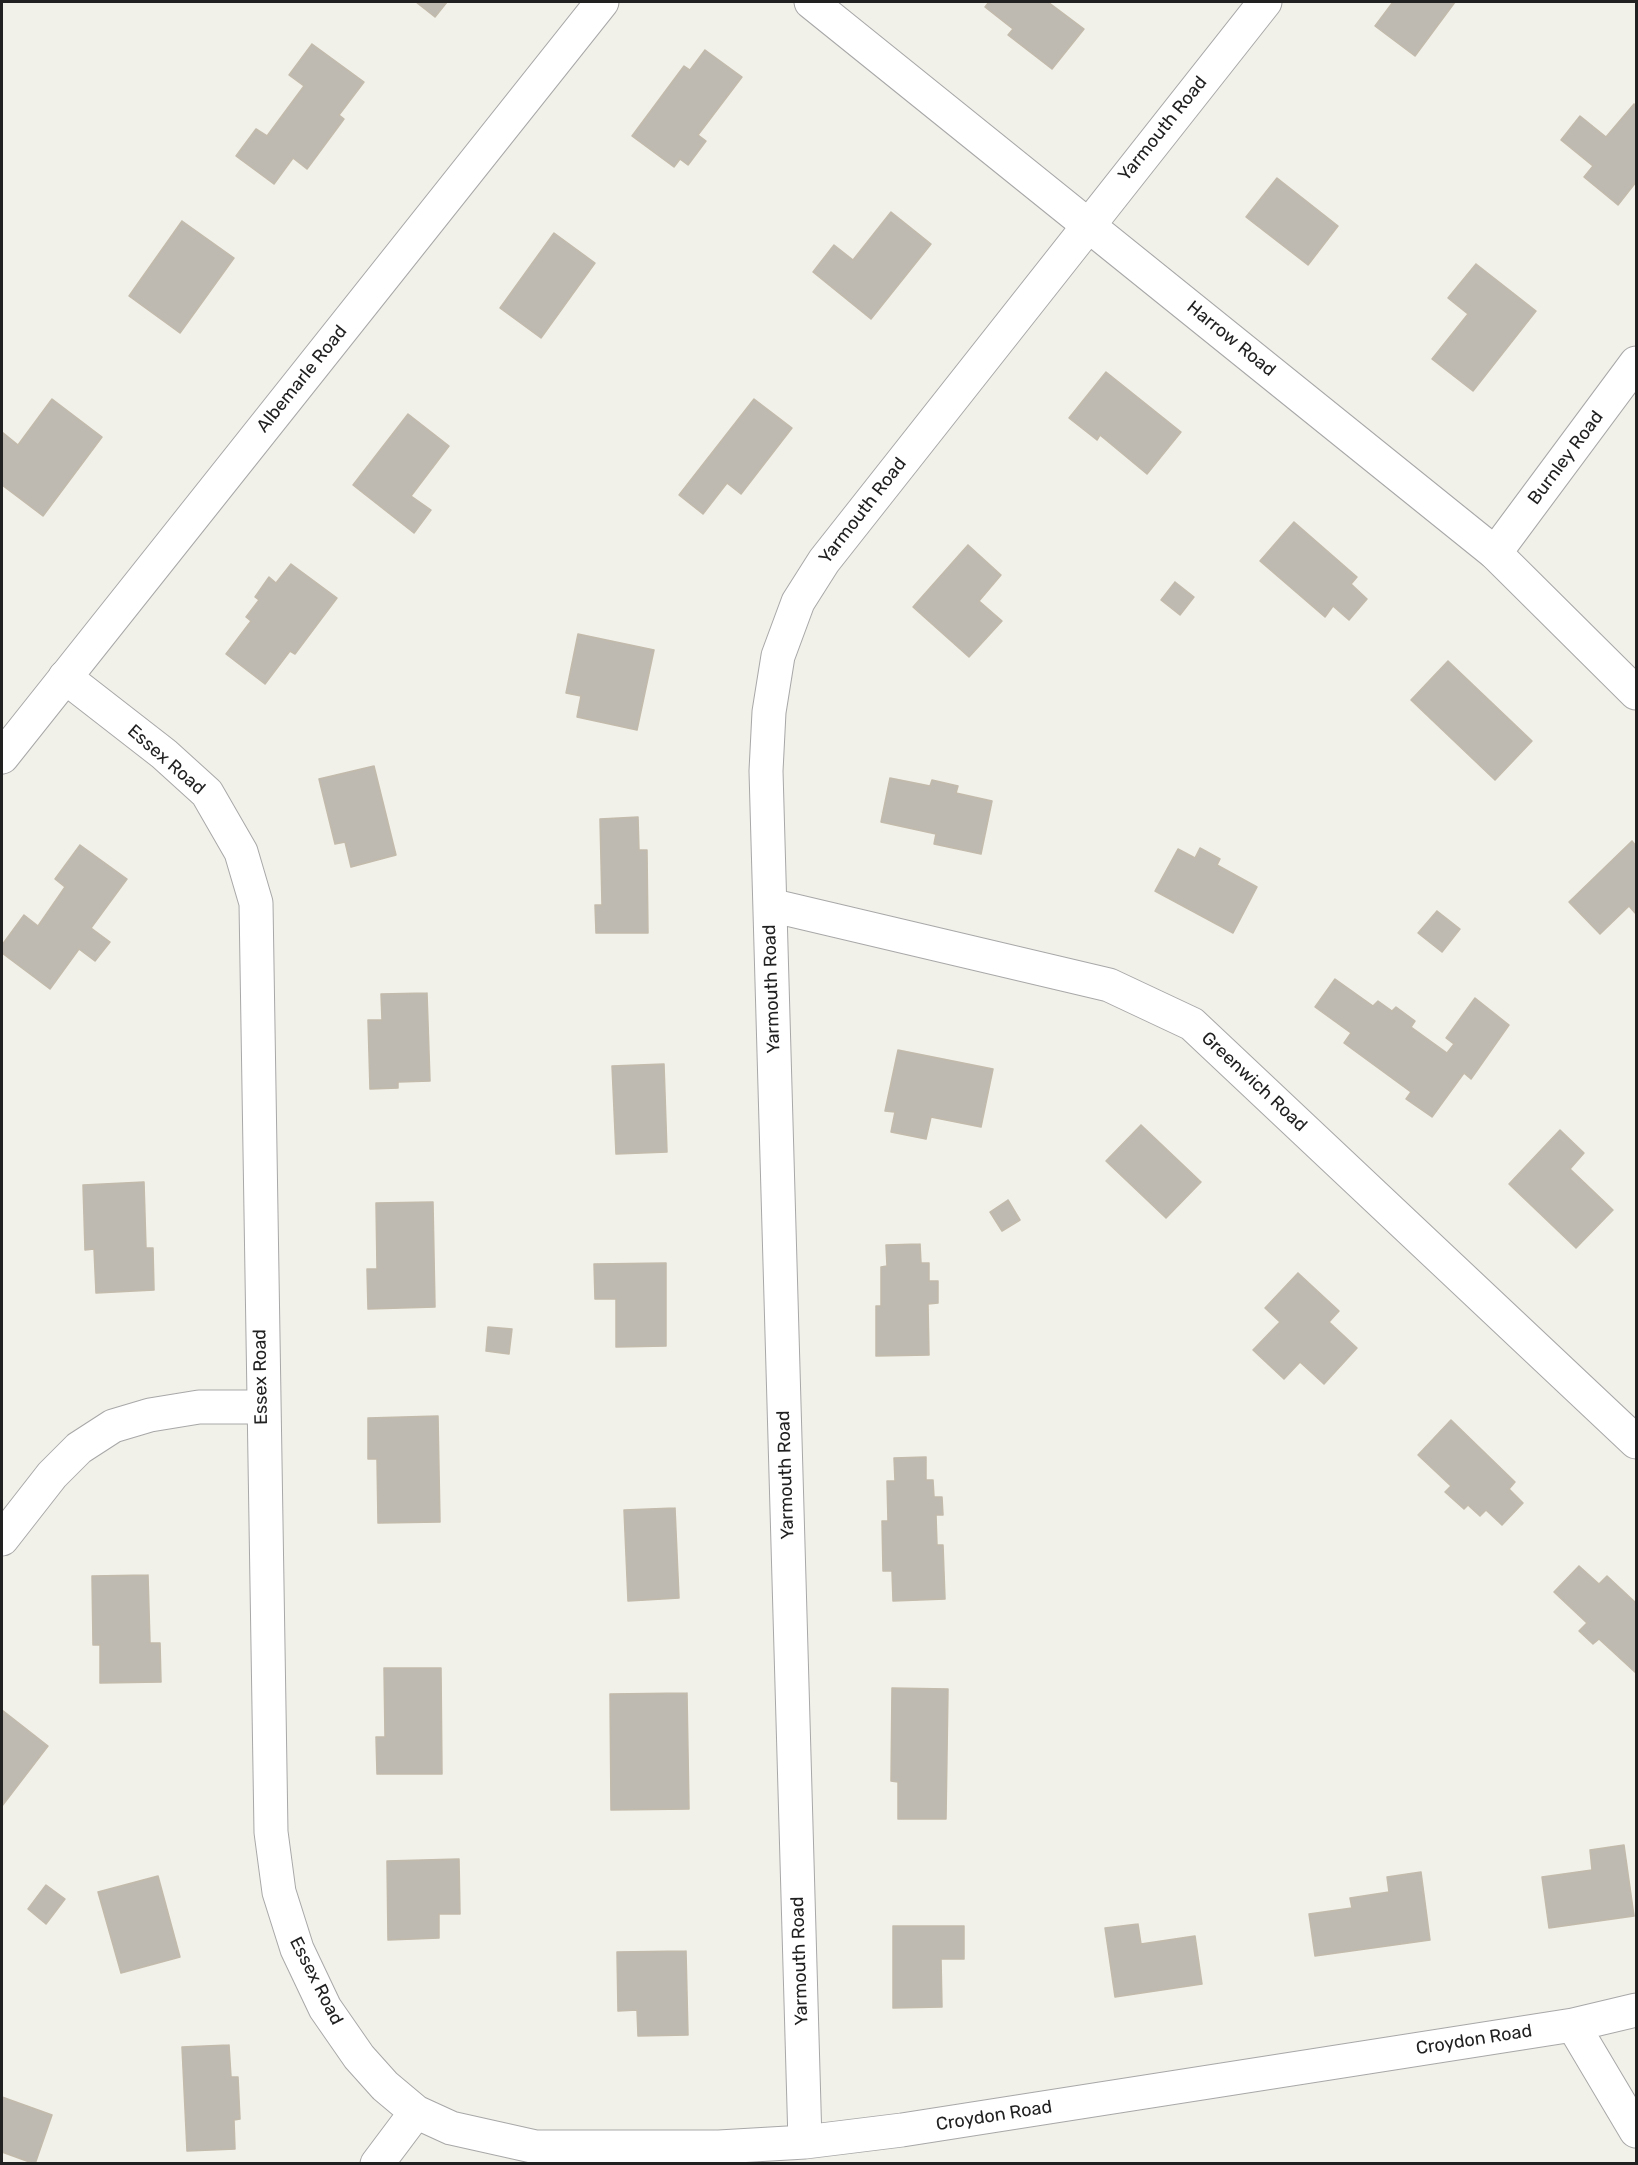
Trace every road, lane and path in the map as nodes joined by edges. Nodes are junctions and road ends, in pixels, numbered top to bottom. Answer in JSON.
{"nodes":[{"id":1,"x":602,"y":2,"type":"edge"},
{"id":2,"x":811,"y":2,"type":"edge"},
{"id":3,"x":1265,"y":2,"type":"edge"},
{"id":4,"x":1088,"y":223,"type":"junction"},
{"id":5,"x":1636,"y":363,"type":"edge"},
{"id":6,"x":1495,"y":553,"type":"junction"},
{"id":7,"x":64,"y":677,"type":"junction"},
{"id":8,"x":1636,"y":693,"type":"edge"},
{"id":9,"x":2,"y":757,"type":"edge"},
{"id":10,"x":770,"y":905,"type":"junction"},
{"id":11,"x":262,"y":1407,"type":"junction"},
{"id":12,"x":1636,"y":1442,"type":"edge"},
{"id":13,"x":2,"y":1539,"type":"edge"},
{"id":14,"x":1636,"y":2010,"type":"edge"},
{"id":15,"x":1573,"y":2025,"type":"junction"},
{"id":16,"x":416,"y":2112,"type":"junction"},
{"id":17,"x":1636,"y":2131,"type":"edge"},
{"id":18,"x":805,"y":2142,"type":"junction"},
{"id":19,"x":377,"y":2163,"type":"edge"}],
"edges":[{"from":1,"to":7,"type":"street","name":"Albemarle Road"},
{"from":2,"to":4,"type":"street","name":"Harrow Road"},
{"from":3,"to":4,"type":"street","name":"Yarmouth Road"},
{"from":4,"to":6,"type":"street","name":"Harrow Road"},
{"from":4,"to":10,"type":"street","name":"Yarmouth Road"},
{"from":5,"to":6,"type":"street","name":"Burnley Road"},
{"from":6,"to":8,"type":"street","name":"Harrow Road"},
{"from":7,"to":9,"type":"street","name":"Albemarle Road"},
{"from":7,"to":11,"type":"street","name":"Essex Road"},
{"from":10,"to":12,"type":"street","name":"Greenwich Road"},
{"from":10,"to":18,"type":"street","name":"Yarmouth Road"},
{"from":11,"to":13,"type":"street"},
{"from":11,"to":16,"type":"street","name":"Essex Road"},
{"from":14,"to":15,"type":"street","name":"Croydon Road"},
{"from":15,"to":17,"type":"street"},
{"from":15,"to":18,"type":"street","name":"Croydon Road"},
{"from":16,"to":18,"type":"street","name":"Croydon Road"},
{"from":16,"to":19,"type":"street"}]}
